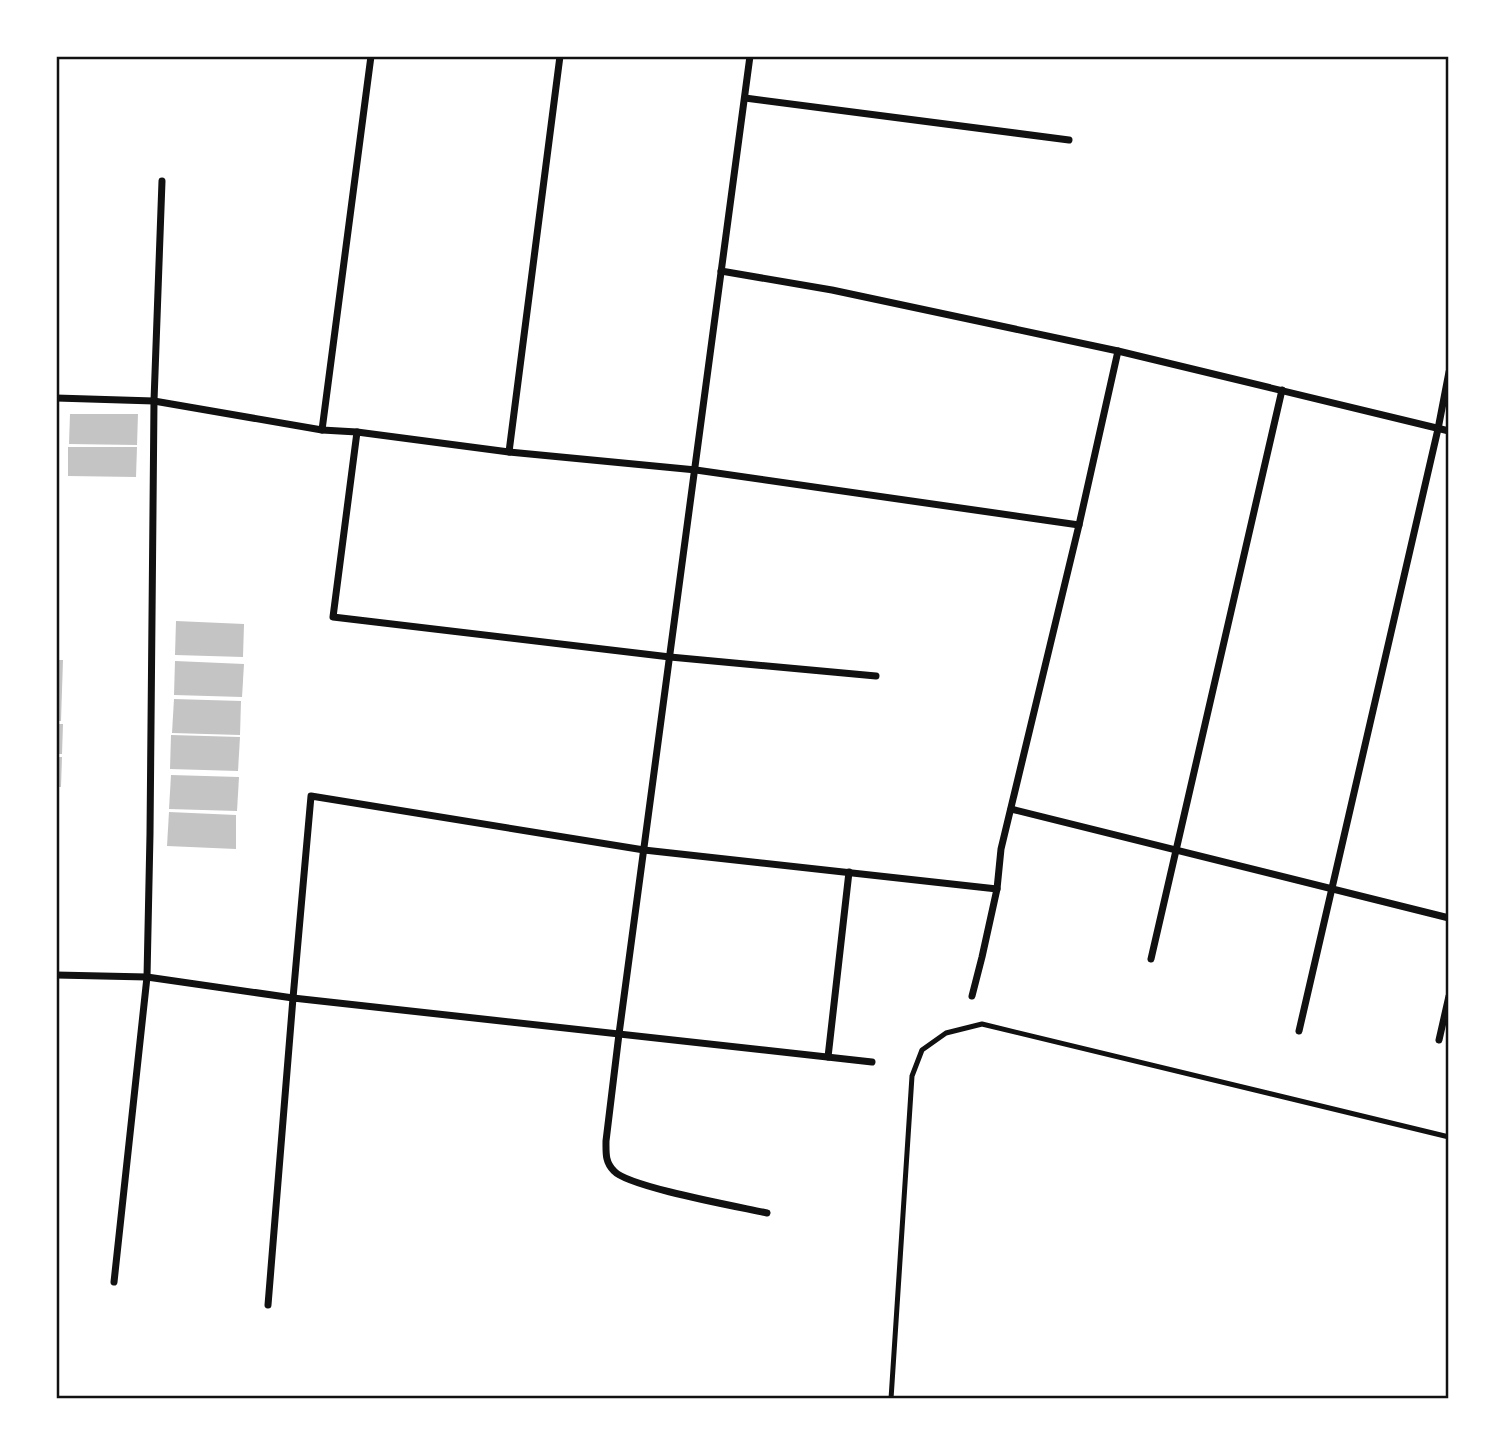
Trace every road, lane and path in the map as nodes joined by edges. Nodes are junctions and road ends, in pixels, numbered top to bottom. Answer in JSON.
{"nodes":[{"id":1,"x":371,"y":56,"type":"edge"},
{"id":2,"x":560,"y":56,"type":"edge"},
{"id":3,"x":750,"y":56,"type":"edge"},
{"id":4,"x":745,"y":98,"type":"junction"},
{"id":5,"x":1069,"y":140,"type":"dead end"},
{"id":6,"x":162,"y":181,"type":"dead end"},
{"id":7,"x":721,"y":271,"type":"junction"},
{"id":8,"x":1118,"y":351,"type":"junction"},
{"id":9,"x":1449,"y":372,"type":"edge"},
{"id":10,"x":1282,"y":390,"type":"junction"},
{"id":11,"x":56,"y":398,"type":"edge"},
{"id":12,"x":154,"y":401,"type":"junction"},
{"id":13,"x":1438,"y":429,"type":"junction"},
{"id":14,"x":322,"y":430,"type":"junction"},
{"id":15,"x":1449,"y":431,"type":"edge"},
{"id":16,"x":356,"y":432,"type":"junction"},
{"id":17,"x":509,"y":452,"type":"junction"},
{"id":18,"x":695,"y":470,"type":"junction"},
{"id":19,"x":1079,"y":525,"type":"junction"},
{"id":20,"x":670,"y":657,"type":"junction"},
{"id":21,"x":876,"y":676,"type":"dead end"},
{"id":22,"x":1011,"y":810,"type":"junction"},
{"id":23,"x":644,"y":850,"type":"junction"},
{"id":24,"x":1176,"y":851,"type":"junction"},
{"id":25,"x":849,"y":872,"type":"junction"},
{"id":26,"x":997,"y":889,"type":"junction"},
{"id":27,"x":1332,"y":890,"type":"junction"},
{"id":28,"x":1449,"y":918,"type":"edge"},
{"id":29,"x":1152,"y":959,"type":"dead end"},
{"id":30,"x":56,"y":975,"type":"edge"},
{"id":31,"x":147,"y":977,"type":"junction"},
{"id":32,"x":972,"y":996,"type":"dead end"},
{"id":33,"x":1449,"y":996,"type":"edge"},
{"id":34,"x":293,"y":998,"type":"junction"},
{"id":35,"x":1299,"y":1031,"type":"dead end"},
{"id":36,"x":619,"y":1034,"type":"junction"},
{"id":37,"x":1439,"y":1040,"type":"dead end"},
{"id":38,"x":828,"y":1057,"type":"junction"},
{"id":39,"x":872,"y":1062,"type":"dead end"},
{"id":40,"x":1449,"y":1137,"type":"edge"},
{"id":41,"x":767,"y":1213,"type":"dead end"},
{"id":42,"x":114,"y":1282,"type":"dead end"},
{"id":43,"x":268,"y":1305,"type":"dead end"},
{"id":44,"x":891,"y":1399,"type":"edge"}],
"edges":[{"from":1,"to":14,"type":"street"},
{"from":2,"to":17,"type":"street"},
{"from":3,"to":4,"type":"street"},
{"from":4,"to":5,"type":"street"},
{"from":4,"to":7,"type":"street"},
{"from":6,"to":12,"type":"street"},
{"from":7,"to":8,"type":"street"},
{"from":7,"to":18,"type":"street"},
{"from":8,"to":10,"type":"street"},
{"from":8,"to":19,"type":"street"},
{"from":9,"to":13,"type":"street"},
{"from":10,"to":13,"type":"street"},
{"from":10,"to":24,"type":"street"},
{"from":11,"to":12,"type":"street"},
{"from":12,"to":14,"type":"street"},
{"from":12,"to":31,"type":"street"},
{"from":13,"to":15,"type":"street"},
{"from":13,"to":27,"type":"street"},
{"from":14,"to":16,"type":"street"},
{"from":16,"to":17,"type":"street"},
{"from":16,"to":20,"type":"street"},
{"from":17,"to":18,"type":"street"},
{"from":18,"to":19,"type":"street"},
{"from":18,"to":20,"type":"street"},
{"from":19,"to":22,"type":"street"},
{"from":20,"to":21,"type":"street"},
{"from":20,"to":23,"type":"street"},
{"from":22,"to":24,"type":"street"},
{"from":22,"to":26,"type":"street"},
{"from":23,"to":25,"type":"street"},
{"from":23,"to":34,"type":"street"},
{"from":23,"to":36,"type":"street"},
{"from":24,"to":27,"type":"street"},
{"from":24,"to":29,"type":"street"},
{"from":25,"to":26,"type":"street"},
{"from":25,"to":38,"type":"street"},
{"from":26,"to":32,"type":"street"},
{"from":27,"to":28,"type":"street"},
{"from":27,"to":35,"type":"street"},
{"from":30,"to":31,"type":"street"},
{"from":31,"to":34,"type":"street"},
{"from":31,"to":42,"type":"street"},
{"from":33,"to":37,"type":"street"},
{"from":34,"to":36,"type":"street"},
{"from":34,"to":43,"type":"street"},
{"from":36,"to":38,"type":"street"},
{"from":36,"to":41,"type":"street"},
{"from":38,"to":39,"type":"street"},
{"from":40,"to":44,"type":"lane"}]}
